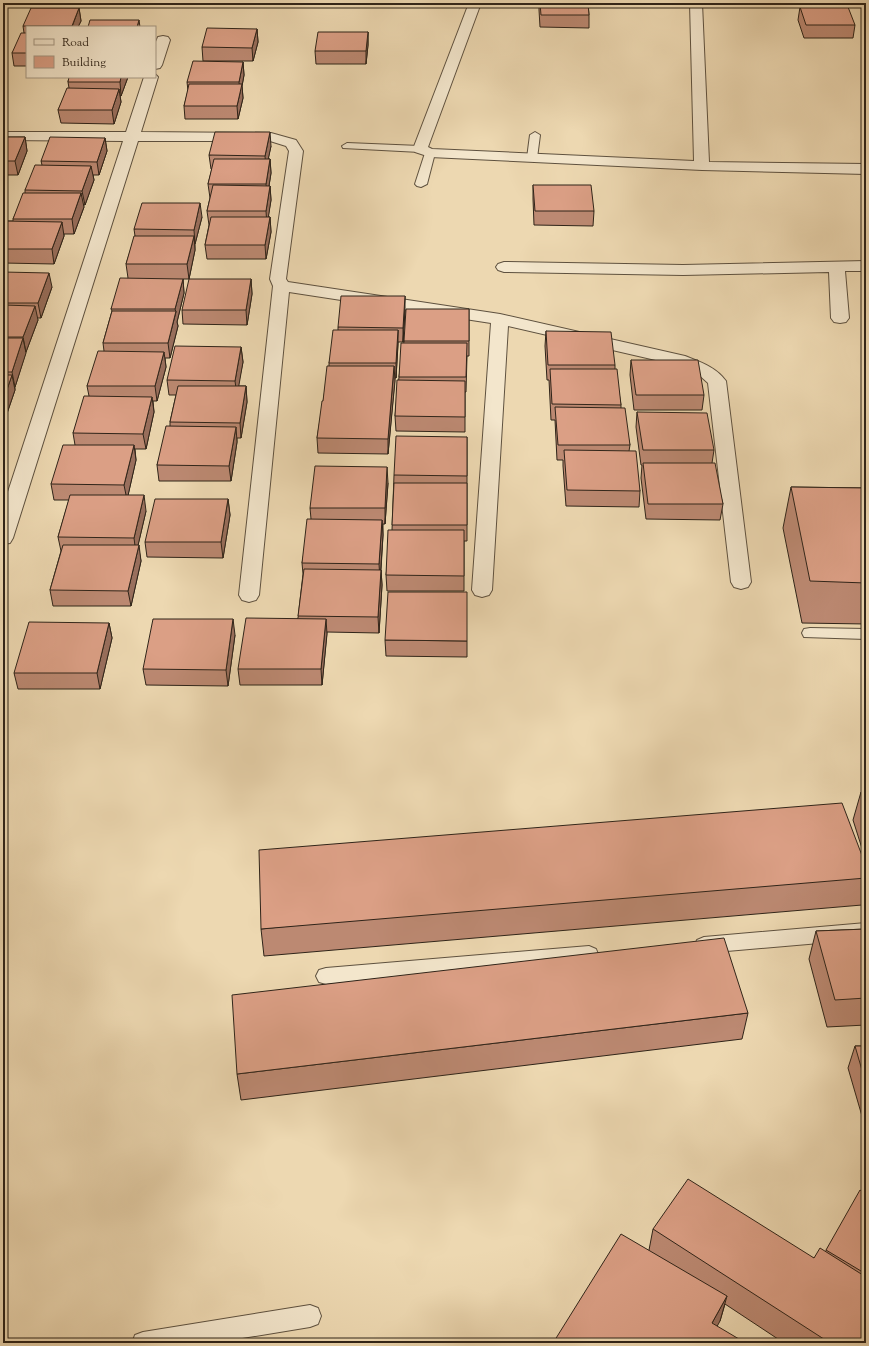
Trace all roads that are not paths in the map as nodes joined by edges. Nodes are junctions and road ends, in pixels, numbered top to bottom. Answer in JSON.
{"nodes":[{"id":1,"x":476,"y":3,"type":"edge"},
{"id":2,"x":696,"y":3,"type":"edge"},
{"id":3,"x":163,"y":40,"type":"dead end"},
{"id":4,"x":156,"y":62,"type":"edge"},
{"id":5,"x":151,"y":78,"type":"edge"},
{"id":6,"x":134,"y":135,"type":"junction"},
{"id":7,"x":535,"y":135,"type":"dead end"},
{"id":8,"x":3,"y":136,"type":"edge"},
{"id":9,"x":347,"y":146,"type":"dead end"},
{"id":10,"x":425,"y":151,"type":"junction"},
{"id":11,"x":532,"y":158,"type":"junction"},
{"id":12,"x":702,"y":166,"type":"junction"},
{"id":13,"x":866,"y":169,"type":"edge"},
{"id":14,"x":422,"y":184,"type":"dead end"},
{"id":15,"x":837,"y":266,"type":"junction"},
{"id":16,"x":866,"y":266,"type":"edge"},
{"id":17,"x":504,"y":267,"type":"dead end"},
{"id":18,"x":281,"y":286,"type":"junction"},
{"id":19,"x":840,"y":318,"type":"dead end"},
{"id":20,"x":500,"y":319,"type":"junction"},
{"id":21,"x":3,"y":538,"type":"edge"},
{"id":22,"x":741,"y":582,"type":"dead end"},
{"id":23,"x":482,"y":590,"type":"dead end"},
{"id":24,"x":249,"y":595,"type":"dead end"},
{"id":25,"x":810,"y":633,"type":"dead end"},
{"id":26,"x":866,"y":634,"type":"edge"},
{"id":27,"x":866,"y":931,"type":"edge"},
{"id":28,"x":683,"y":946,"type":"edge"},
{"id":29,"x":604,"y":953,"type":"edge"},
{"id":30,"x":326,"y":976,"type":"dead end"},
{"id":31,"x":310,"y":1316,"type":"dead end"},
{"id":32,"x":143,"y":1343,"type":"edge"}],
"edges":[{"from":1,"to":10,"type":"street"},
{"from":2,"to":12,"type":"street"},
{"from":3,"to":4,"type":"street"},
{"from":5,"to":6,"type":"street"},
{"from":6,"to":8,"type":"street"},
{"from":6,"to":18,"type":"street"},
{"from":6,"to":21,"type":"street"},
{"from":7,"to":11,"type":"lane"},
{"from":9,"to":10,"type":"lane"},
{"from":10,"to":11,"type":"street"},
{"from":10,"to":14,"type":"lane"},
{"from":11,"to":12,"type":"street"},
{"from":12,"to":13,"type":"street"},
{"from":15,"to":16,"type":"street"},
{"from":15,"to":17,"type":"street"},
{"from":15,"to":19,"type":"street"},
{"from":18,"to":20,"type":"street"},
{"from":18,"to":24,"type":"street"},
{"from":20,"to":22,"type":"street"},
{"from":20,"to":23,"type":"street"},
{"from":25,"to":26,"type":"lane"},
{"from":27,"to":28,"type":"lane"},
{"from":29,"to":30,"type":"lane"},
{"from":31,"to":32,"type":"lane"}]}
